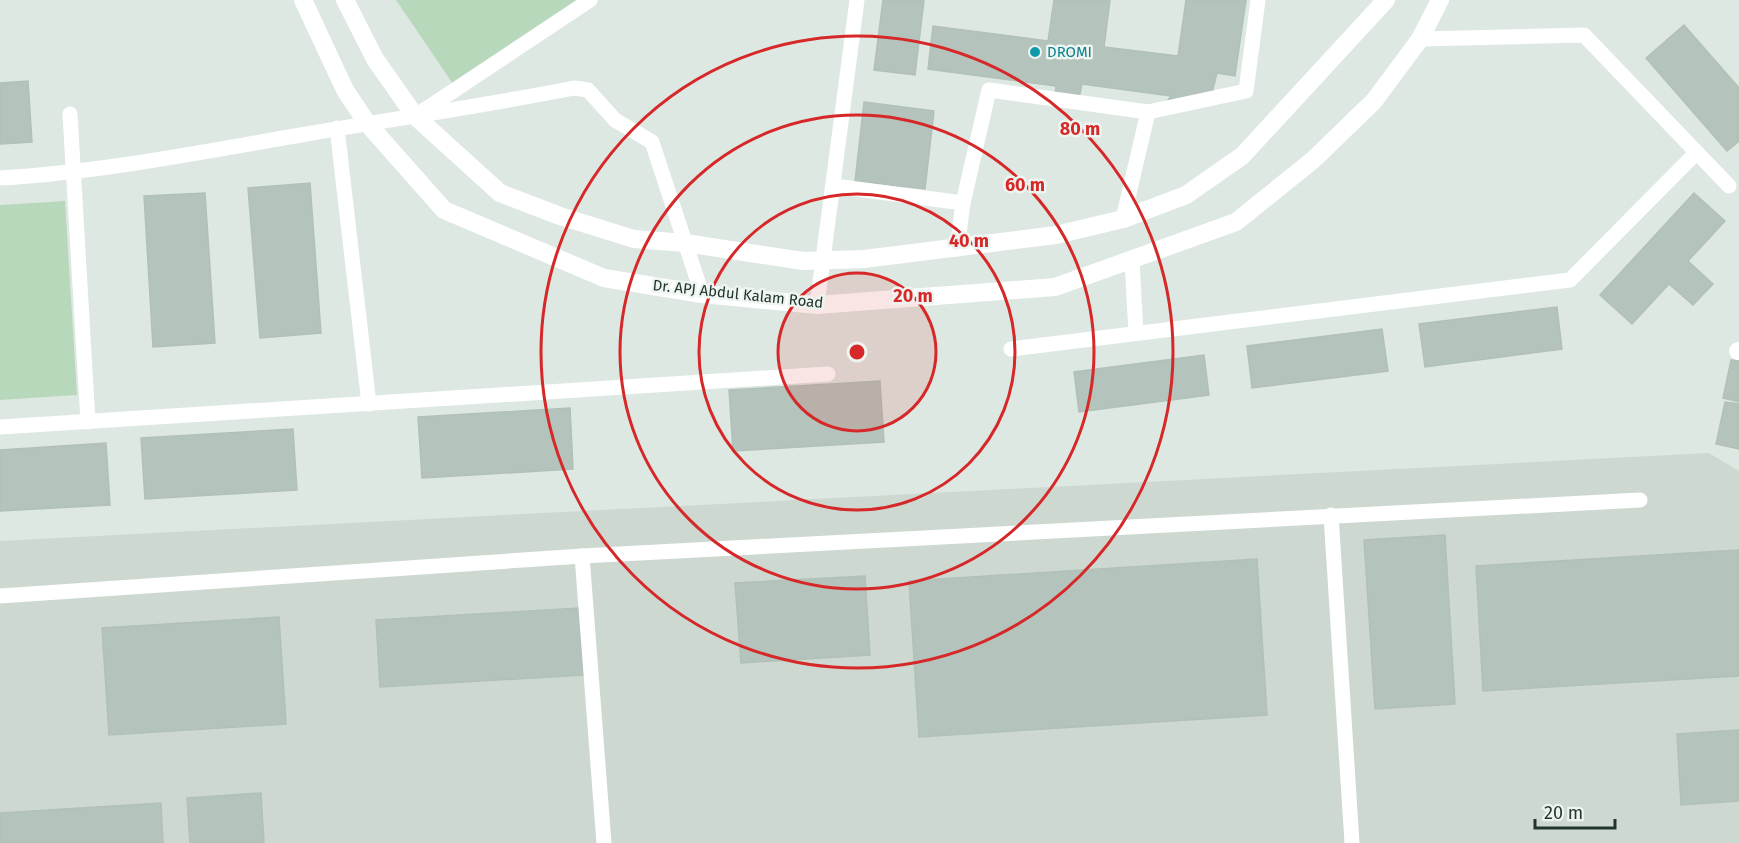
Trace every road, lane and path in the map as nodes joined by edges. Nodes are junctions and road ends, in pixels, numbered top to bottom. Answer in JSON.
{"nodes":[{"id":1,"x":303,"y":0,"type":"edge"},
{"id":2,"x":345,"y":0,"type":"edge"},
{"id":3,"x":590,"y":0,"type":"edge"},
{"id":4,"x":857,"y":0,"type":"edge"},
{"id":5,"x":1258,"y":0,"type":"edge"},
{"id":6,"x":1386,"y":0,"type":"edge"},
{"id":7,"x":1440,"y":0,"type":"edge"},
{"id":8,"x":1420,"y":39,"type":"junction"},
{"id":9,"x":1148,"y":112,"type":"junction"},
{"id":10,"x":70,"y":114,"type":"dead end"},
{"id":11,"x":415,"y":116,"type":"junction"},
{"id":12,"x":367,"y":123,"type":"junction"},
{"id":13,"x":337,"y":128,"type":"junction"},
{"id":14,"x":1696,"y":153,"type":"junction"},
{"id":15,"x":74,"y":173,"type":"junction"},
{"id":16,"x":0,"y":178,"type":"edge"},
{"id":17,"x":834,"y":186,"type":"junction"},
{"id":18,"x":1729,"y":186,"type":"dead end"},
{"id":19,"x":963,"y":203,"type":"junction"},
{"id":20,"x":1123,"y":219,"type":"junction"},
{"id":21,"x":685,"y":243,"type":"junction"},
{"id":22,"x":957,"y":249,"type":"junction"},
{"id":23,"x":824,"y":260,"type":"junction"},
{"id":24,"x":1132,"y":261,"type":"junction"},
{"id":25,"x":702,"y":294,"type":"junction"},
{"id":26,"x":817,"y":305,"type":"junction"},
{"id":27,"x":1136,"y":333,"type":"junction"},
{"id":28,"x":1011,"y":349,"type":"dead end"},
{"id":29,"x":828,"y":374,"type":"dead end"},
{"id":30,"x":369,"y":404,"type":"junction"},
{"id":31,"x":88,"y":422,"type":"junction"},
{"id":32,"x":0,"y":427,"type":"edge"},
{"id":33,"x":1640,"y":500,"type":"dead end"},
{"id":34,"x":1331,"y":515,"type":"junction"},
{"id":35,"x":582,"y":556,"type":"junction"},
{"id":36,"x":0,"y":596,"type":"edge"},
{"id":37,"x":604,"y":843,"type":"edge"},
{"id":38,"x":1352,"y":843,"type":"edge"}],
"edges":[{"from":1,"to":12,"type":"street","name":"Dr. APJ Abdul Kalam Road"},
{"from":2,"to":11,"type":"street"},
{"from":3,"to":11,"type":"lane"},
{"from":4,"to":17,"type":"lane"},
{"from":5,"to":9,"type":"lane"},
{"from":6,"to":20,"type":"street"},
{"from":7,"to":8,"type":"street","name":"Dr. APJ Abdul Kalam Road"},
{"from":8,"to":14,"type":"lane"},
{"from":8,"to":24,"type":"street","name":"Dr. APJ Abdul Kalam Road"},
{"from":9,"to":19,"type":"lane"},
{"from":9,"to":20,"type":"lane"},
{"from":10,"to":15,"type":"lane"},
{"from":11,"to":12,"type":"lane"},
{"from":11,"to":21,"type":"street"},
{"from":11,"to":21,"type":"lane"},
{"from":12,"to":13,"type":"lane"},
{"from":12,"to":25,"type":"street","name":"Dr. APJ Abdul Kalam Road"},
{"from":13,"to":15,"type":"lane"},
{"from":13,"to":30,"type":"lane"},
{"from":14,"to":18,"type":"lane"},
{"from":14,"to":27,"type":"lane"},
{"from":15,"to":16,"type":"lane"},
{"from":15,"to":31,"type":"lane"},
{"from":17,"to":19,"type":"lane"},
{"from":17,"to":23,"type":"lane"},
{"from":19,"to":22,"type":"lane"},
{"from":20,"to":22,"type":"street"},
{"from":21,"to":23,"type":"street"},
{"from":21,"to":25,"type":"lane"},
{"from":22,"to":23,"type":"street"},
{"from":23,"to":26,"type":"lane"},
{"from":24,"to":26,"type":"street","name":"Dr. APJ Abdul Kalam Road"},
{"from":24,"to":27,"type":"lane"},
{"from":25,"to":26,"type":"street","name":"Dr. APJ Abdul Kalam Road"},
{"from":27,"to":28,"type":"lane"},
{"from":29,"to":30,"type":"lane"},
{"from":30,"to":31,"type":"lane"},
{"from":31,"to":32,"type":"lane"},
{"from":33,"to":34,"type":"lane"},
{"from":34,"to":35,"type":"lane"},
{"from":34,"to":38,"type":"lane"},
{"from":35,"to":36,"type":"lane"},
{"from":35,"to":37,"type":"lane"}]}
